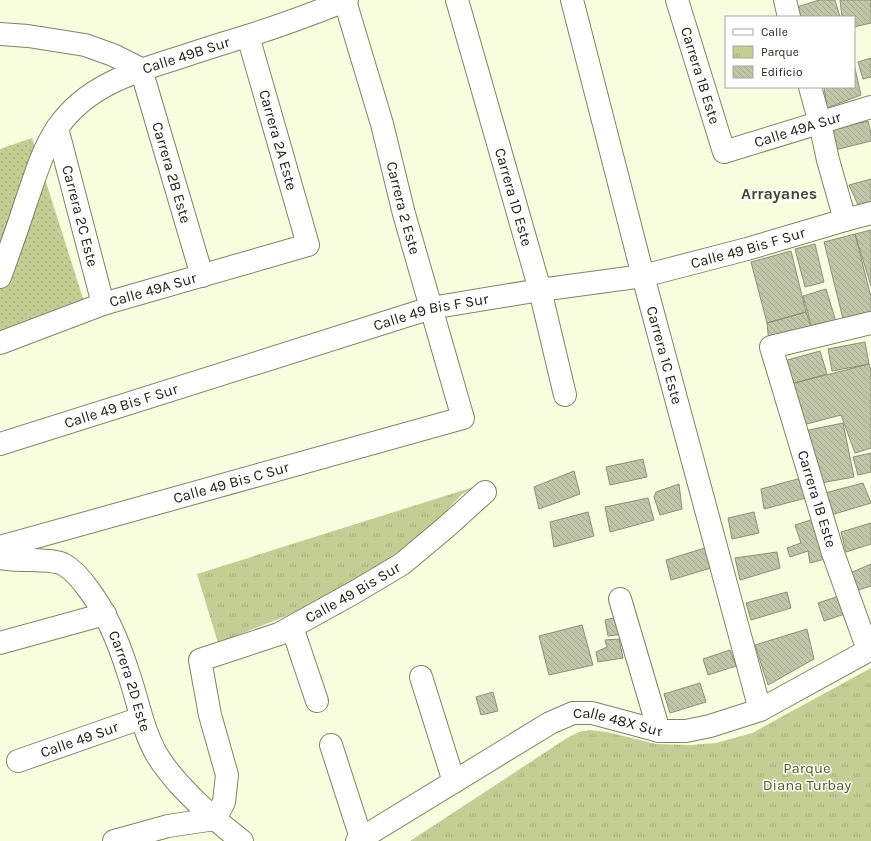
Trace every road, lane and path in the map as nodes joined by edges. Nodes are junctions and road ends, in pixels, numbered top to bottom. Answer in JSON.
{"nodes":[{"id":1,"x":346,"y":0,"type":"edge"},
{"id":2,"x":457,"y":0,"type":"edge"},
{"id":3,"x":572,"y":0,"type":"edge"},
{"id":4,"x":677,"y":0,"type":"edge"},
{"id":5,"x":784,"y":0,"type":"edge"},
{"id":6,"x":301,"y":8,"type":"edge"},
{"id":7,"x":789,"y":16,"type":"edge"},
{"id":8,"x":0,"y":34,"type":"edge"},
{"id":9,"x":248,"y":36,"type":"junction"},
{"id":10,"x":141,"y":69,"type":"junction"},
{"id":11,"x":810,"y":88,"type":"edge"},
{"id":12,"x":871,"y":107,"type":"edge"},
{"id":13,"x":820,"y":123,"type":"junction"},
{"id":14,"x":57,"y":128,"type":"junction"},
{"id":15,"x":724,"y":152,"type":"joint"},
{"id":16,"x":871,"y":213,"type":"edge"},
{"id":17,"x":845,"y":220,"type":"junction"},
{"id":18,"x":308,"y":245,"type":"joint"},
{"id":19,"x":0,"y":276,"type":"edge"},
{"id":20,"x":202,"y":276,"type":"junction"},
{"id":21,"x":643,"y":276,"type":"junction"},
{"id":22,"x":540,"y":290,"type":"junction"},
{"id":23,"x":103,"y":304,"type":"junction"},
{"id":24,"x":431,"y":308,"type":"junction"},
{"id":25,"x":871,"y":323,"type":"edge"},
{"id":26,"x":0,"y":343,"type":"edge"},
{"id":27,"x":565,"y":395,"type":"dead end"},
{"id":28,"x":463,"y":416,"type":"joint"},
{"id":29,"x":0,"y":444,"type":"edge"},
{"id":30,"x":485,"y":492,"type":"dead end"},
{"id":31,"x":0,"y":547,"type":"edge"},
{"id":32,"x":0,"y":558,"type":"edge"},
{"id":33,"x":620,"y":599,"type":"dead end"},
{"id":34,"x":105,"y":614,"type":"junction"},
{"id":35,"x":292,"y":627,"type":"junction"},
{"id":36,"x":0,"y":644,"type":"edge"},
{"id":37,"x":870,"y":649,"type":"edge"},
{"id":38,"x":421,"y":677,"type":"dead end"},
{"id":39,"x":317,"y":701,"type":"dead end"},
{"id":40,"x":760,"y":710,"type":"junction"},
{"id":41,"x":141,"y":718,"type":"junction"},
{"id":42,"x":659,"y":731,"type":"junction"},
{"id":43,"x":331,"y":745,"type":"dead end"},
{"id":44,"x":18,"y":761,"type":"dead end"},
{"id":45,"x":454,"y":782,"type":"junction"},
{"id":46,"x":215,"y":819,"type":"junction"},
{"id":47,"x":359,"y":840,"type":"edge"},
{"id":48,"x":114,"y":841,"type":"edge"},
{"id":49,"x":242,"y":841,"type":"edge"}],
"edges":[{"from":1,"to":6,"type":"street","name":"Calle 49B Sur"},
{"from":1,"to":24,"type":"street","name":"Carrera 2 Este"},
{"from":2,"to":22,"type":"street","name":"Carrera 1D Este"},
{"from":3,"to":21,"type":"street","name":"Carrera 1C Este"},
{"from":4,"to":15,"type":"street","name":"Carrera 1B Este"},
{"from":5,"to":7,"type":"street"},
{"from":6,"to":9,"type":"street","name":"Calle 49B Sur"},
{"from":8,"to":10,"type":"street","name":"Calle 49B Sur"},
{"from":9,"to":10,"type":"street","name":"Calle 49B Sur"},
{"from":9,"to":18,"type":"street","name":"Carrera 2A Este"},
{"from":10,"to":14,"type":"street"},
{"from":10,"to":20,"type":"street","name":"Carrera 2B Este"},
{"from":11,"to":13,"type":"street"},
{"from":12,"to":13,"type":"street","name":"Calle 49A Sur"},
{"from":13,"to":15,"type":"street","name":"Calle 49A Sur"},
{"from":13,"to":17,"type":"street"},
{"from":14,"to":19,"type":"street"},
{"from":14,"to":23,"type":"street","name":"Carrera 2C Este"},
{"from":16,"to":17,"type":"street","name":"Calle 49 Bis F Sur"},
{"from":17,"to":21,"type":"street","name":"Calle 49 Bis F Sur"},
{"from":18,"to":20,"type":"street","name":"Calle 49A Sur"},
{"from":20,"to":23,"type":"street","name":"Calle 49A Sur"},
{"from":21,"to":22,"type":"street","name":"Calle 49 Bis F Sur"},
{"from":21,"to":40,"type":"street","name":"Carrera 1C Este"},
{"from":22,"to":24,"type":"street","name":"Calle 49 Bis F Sur"},
{"from":22,"to":27,"type":"street","name":"Carrera 1D Este"},
{"from":23,"to":26,"type":"street","name":"Calle 49A Sur"},
{"from":24,"to":28,"type":"street","name":"Carrera 2 Este"},
{"from":24,"to":29,"type":"street","name":"Calle 49 Bis F Sur"},
{"from":25,"to":37,"type":"street","name":"Carrera 1B Este"},
{"from":28,"to":31,"type":"street","name":"Calle 49 Bis C Sur"},
{"from":30,"to":35,"type":"street","name":"Calle 49 Bis Sur"},
{"from":32,"to":34,"type":"street","name":"Carrera 2D Este"},
{"from":33,"to":42,"type":"street"},
{"from":34,"to":36,"type":"street"},
{"from":34,"to":41,"type":"street","name":"Carrera 2D Este"},
{"from":35,"to":39,"type":"street"},
{"from":35,"to":46,"type":"street","name":"Calle 49 Bis Sur"},
{"from":37,"to":40,"type":"street","name":"Calle 48X Sur"},
{"from":38,"to":45,"type":"street"},
{"from":40,"to":42,"type":"street","name":"Calle 48X Sur"},
{"from":41,"to":44,"type":"street","name":"Calle 49 Sur"},
{"from":41,"to":46,"type":"street","name":"Carrera 2D Este"},
{"from":42,"to":45,"type":"street","name":"Calle 48X Sur"},
{"from":43,"to":47,"type":"street"},
{"from":45,"to":47,"type":"street","name":"Calle 48X Sur"},
{"from":46,"to":48,"type":"street"},
{"from":46,"to":49,"type":"street","name":"Carrera 2D Este"}]}
